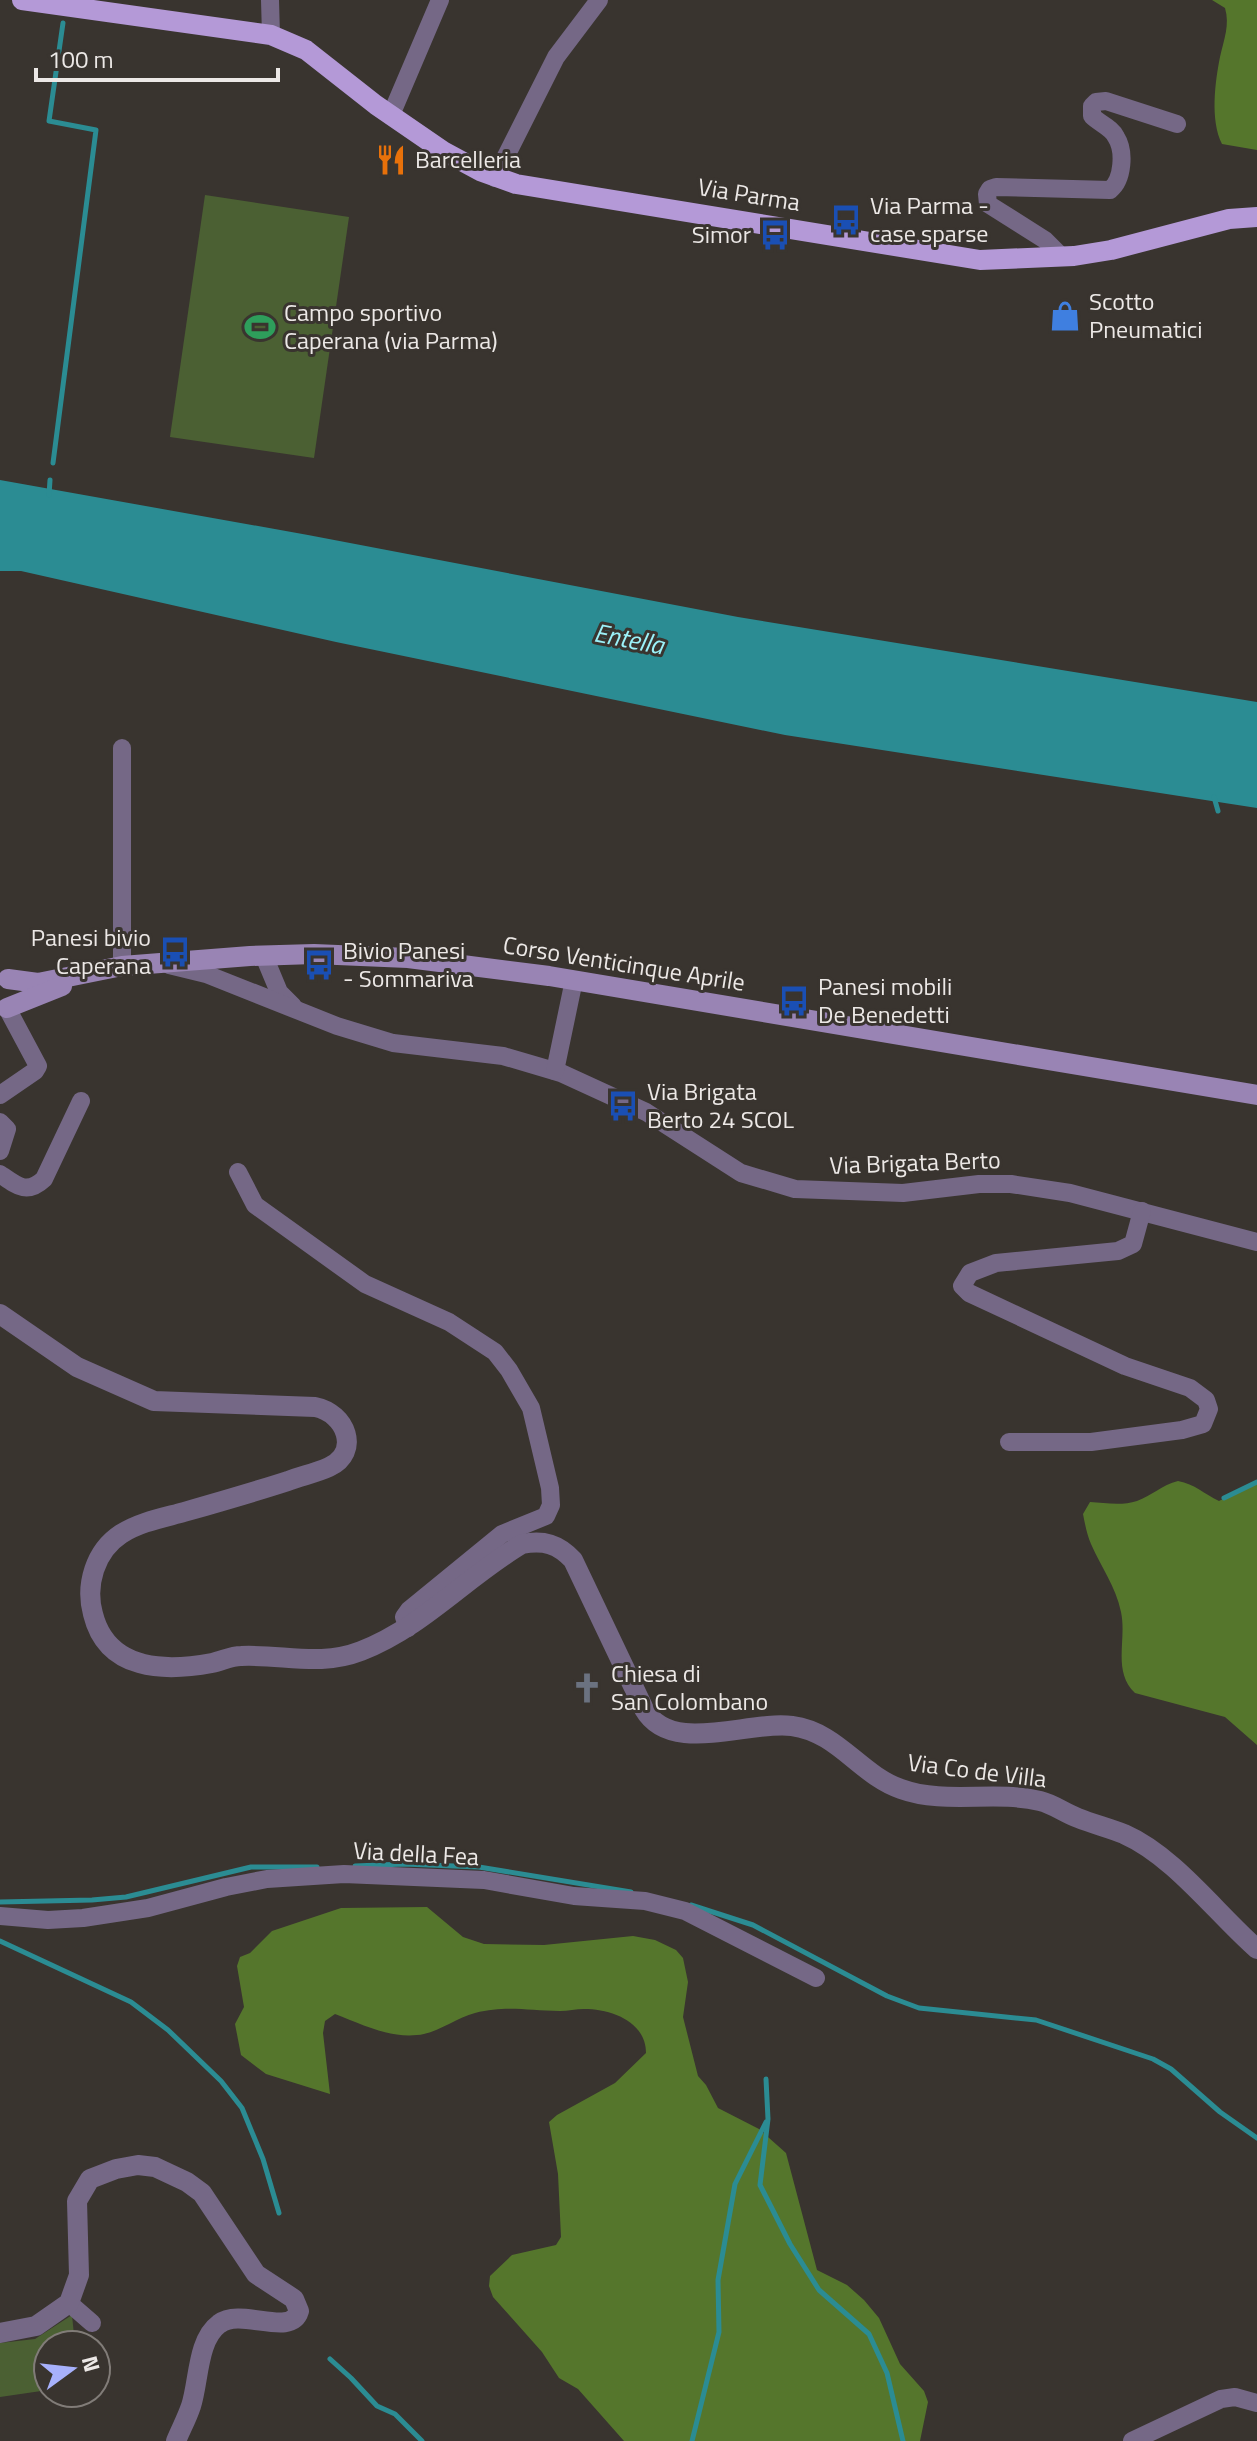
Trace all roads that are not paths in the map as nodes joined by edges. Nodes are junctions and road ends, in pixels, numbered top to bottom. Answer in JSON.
{"nodes":[{"id":1,"x":22,"y":0,"type":"edge"},
{"id":2,"x":270,"y":0,"type":"edge"},
{"id":3,"x":440,"y":0,"type":"edge"},
{"id":4,"x":599,"y":0,"type":"edge"},
{"id":5,"x":271,"y":35,"type":"junction"},
{"id":6,"x":391,"y":115,"type":"junction"},
{"id":7,"x":1177,"y":124,"type":"dead end"},
{"id":8,"x":495,"y":178,"type":"junction"},
{"id":9,"x":1257,"y":217,"type":"edge"},
{"id":10,"x":1061,"y":256,"type":"junction"},
{"id":11,"x":122,"y":748,"type":"dead end"},
{"id":12,"x":257,"y":956,"type":"junction"},
{"id":13,"x":158,"y":962,"type":"junction"},
{"id":14,"x":122,"y":966,"type":"junction"},
{"id":15,"x":93,"y":974,"type":"junction"},
{"id":16,"x":4,"y":976,"type":"edge"},
{"id":17,"x":574,"y":980,"type":"junction"},
{"id":18,"x":248,"y":989,"type":"junction"},
{"id":19,"x":3,"y":1010,"type":"edge"},
{"id":20,"x":298,"y":1011,"type":"junction"},
{"id":21,"x":555,"y":1071,"type":"junction"},
{"id":22,"x":0,"y":1095,"type":"edge"},
{"id":23,"x":1257,"y":1095,"type":"edge"},
{"id":24,"x":81,"y":1101,"type":"dead end"},
{"id":25,"x":0,"y":1122,"type":"edge"},
{"id":26,"x":0,"y":1151,"type":"edge"},
{"id":27,"x":238,"y":1172,"type":"dead end"},
{"id":28,"x":0,"y":1174,"type":"edge"},
{"id":29,"x":1142,"y":1211,"type":"junction"},
{"id":30,"x":1257,"y":1242,"type":"edge"},
{"id":31,"x":0,"y":1314,"type":"edge"},
{"id":32,"x":1009,"y":1442,"type":"dead end"},
{"id":33,"x":408,"y":1628,"type":"junction"},
{"id":34,"x":0,"y":1916,"type":"edge"},
{"id":35,"x":1257,"y":1949,"type":"edge"},
{"id":36,"x":816,"y":1978,"type":"dead end"},
{"id":37,"x":69,"y":2303,"type":"junction"},
{"id":38,"x":92,"y":2323,"type":"dead end"},
{"id":39,"x":0,"y":2333,"type":"edge"},
{"id":40,"x":1257,"y":2403,"type":"edge"},
{"id":41,"x":176,"y":2441,"type":"edge"},
{"id":42,"x":1132,"y":2441,"type":"edge"}],
"edges":[{"from":1,"to":5,"type":"main road","name":"Via Parma"},
{"from":2,"to":5,"type":"street"},
{"from":3,"to":6,"type":"street"},
{"from":4,"to":8,"type":"street"},
{"from":5,"to":6,"type":"main road","name":"Via Parma"},
{"from":6,"to":8,"type":"main road","name":"Via Parma"},
{"from":7,"to":10,"type":"street"},
{"from":8,"to":10,"type":"main road","name":"Via Parma"},
{"from":9,"to":10,"type":"main road","name":"Via Parma"},
{"from":11,"to":14,"type":"street"},
{"from":12,"to":13,"type":"main road","name":"Corso Venticinque Aprile"},
{"from":12,"to":17,"type":"main road","name":"Corso Venticinque Aprile"},
{"from":12,"to":18,"type":"street"},
{"from":12,"to":20,"type":"street"},
{"from":13,"to":14,"type":"main road","name":"Corso Venticinque Aprile"},
{"from":13,"to":18,"type":"street","name":"Via Brigata Berto"},
{"from":14,"to":15,"type":"main road","name":"Corso Venticinque Aprile"},
{"from":15,"to":16,"type":"main road"},
{"from":15,"to":19,"type":"main road"},
{"from":16,"to":19,"type":"main road"},
{"from":17,"to":21,"type":"street"},
{"from":17,"to":23,"type":"main road","name":"Corso Venticinque Aprile"},
{"from":18,"to":20,"type":"street","name":"Via Brigata Berto"},
{"from":19,"to":22,"type":"street"},
{"from":20,"to":21,"type":"street","name":"Via Brigata Berto"},
{"from":21,"to":29,"type":"street","name":"Via Brigata Berto"},
{"from":24,"to":28,"type":"street"},
{"from":25,"to":26,"type":"street"},
{"from":27,"to":33,"type":"street"},
{"from":29,"to":30,"type":"street","name":"Via Brigata Berto"},
{"from":29,"to":32,"type":"street"},
{"from":31,"to":33,"type":"street"},
{"from":33,"to":35,"type":"street","name":"Via Co de Villa"},
{"from":34,"to":36,"type":"street","name":"Via della Fea"},
{"from":37,"to":38,"type":"street"},
{"from":37,"to":39,"type":"street"},
{"from":37,"to":41,"type":"street"},
{"from":40,"to":42,"type":"street"}]}
